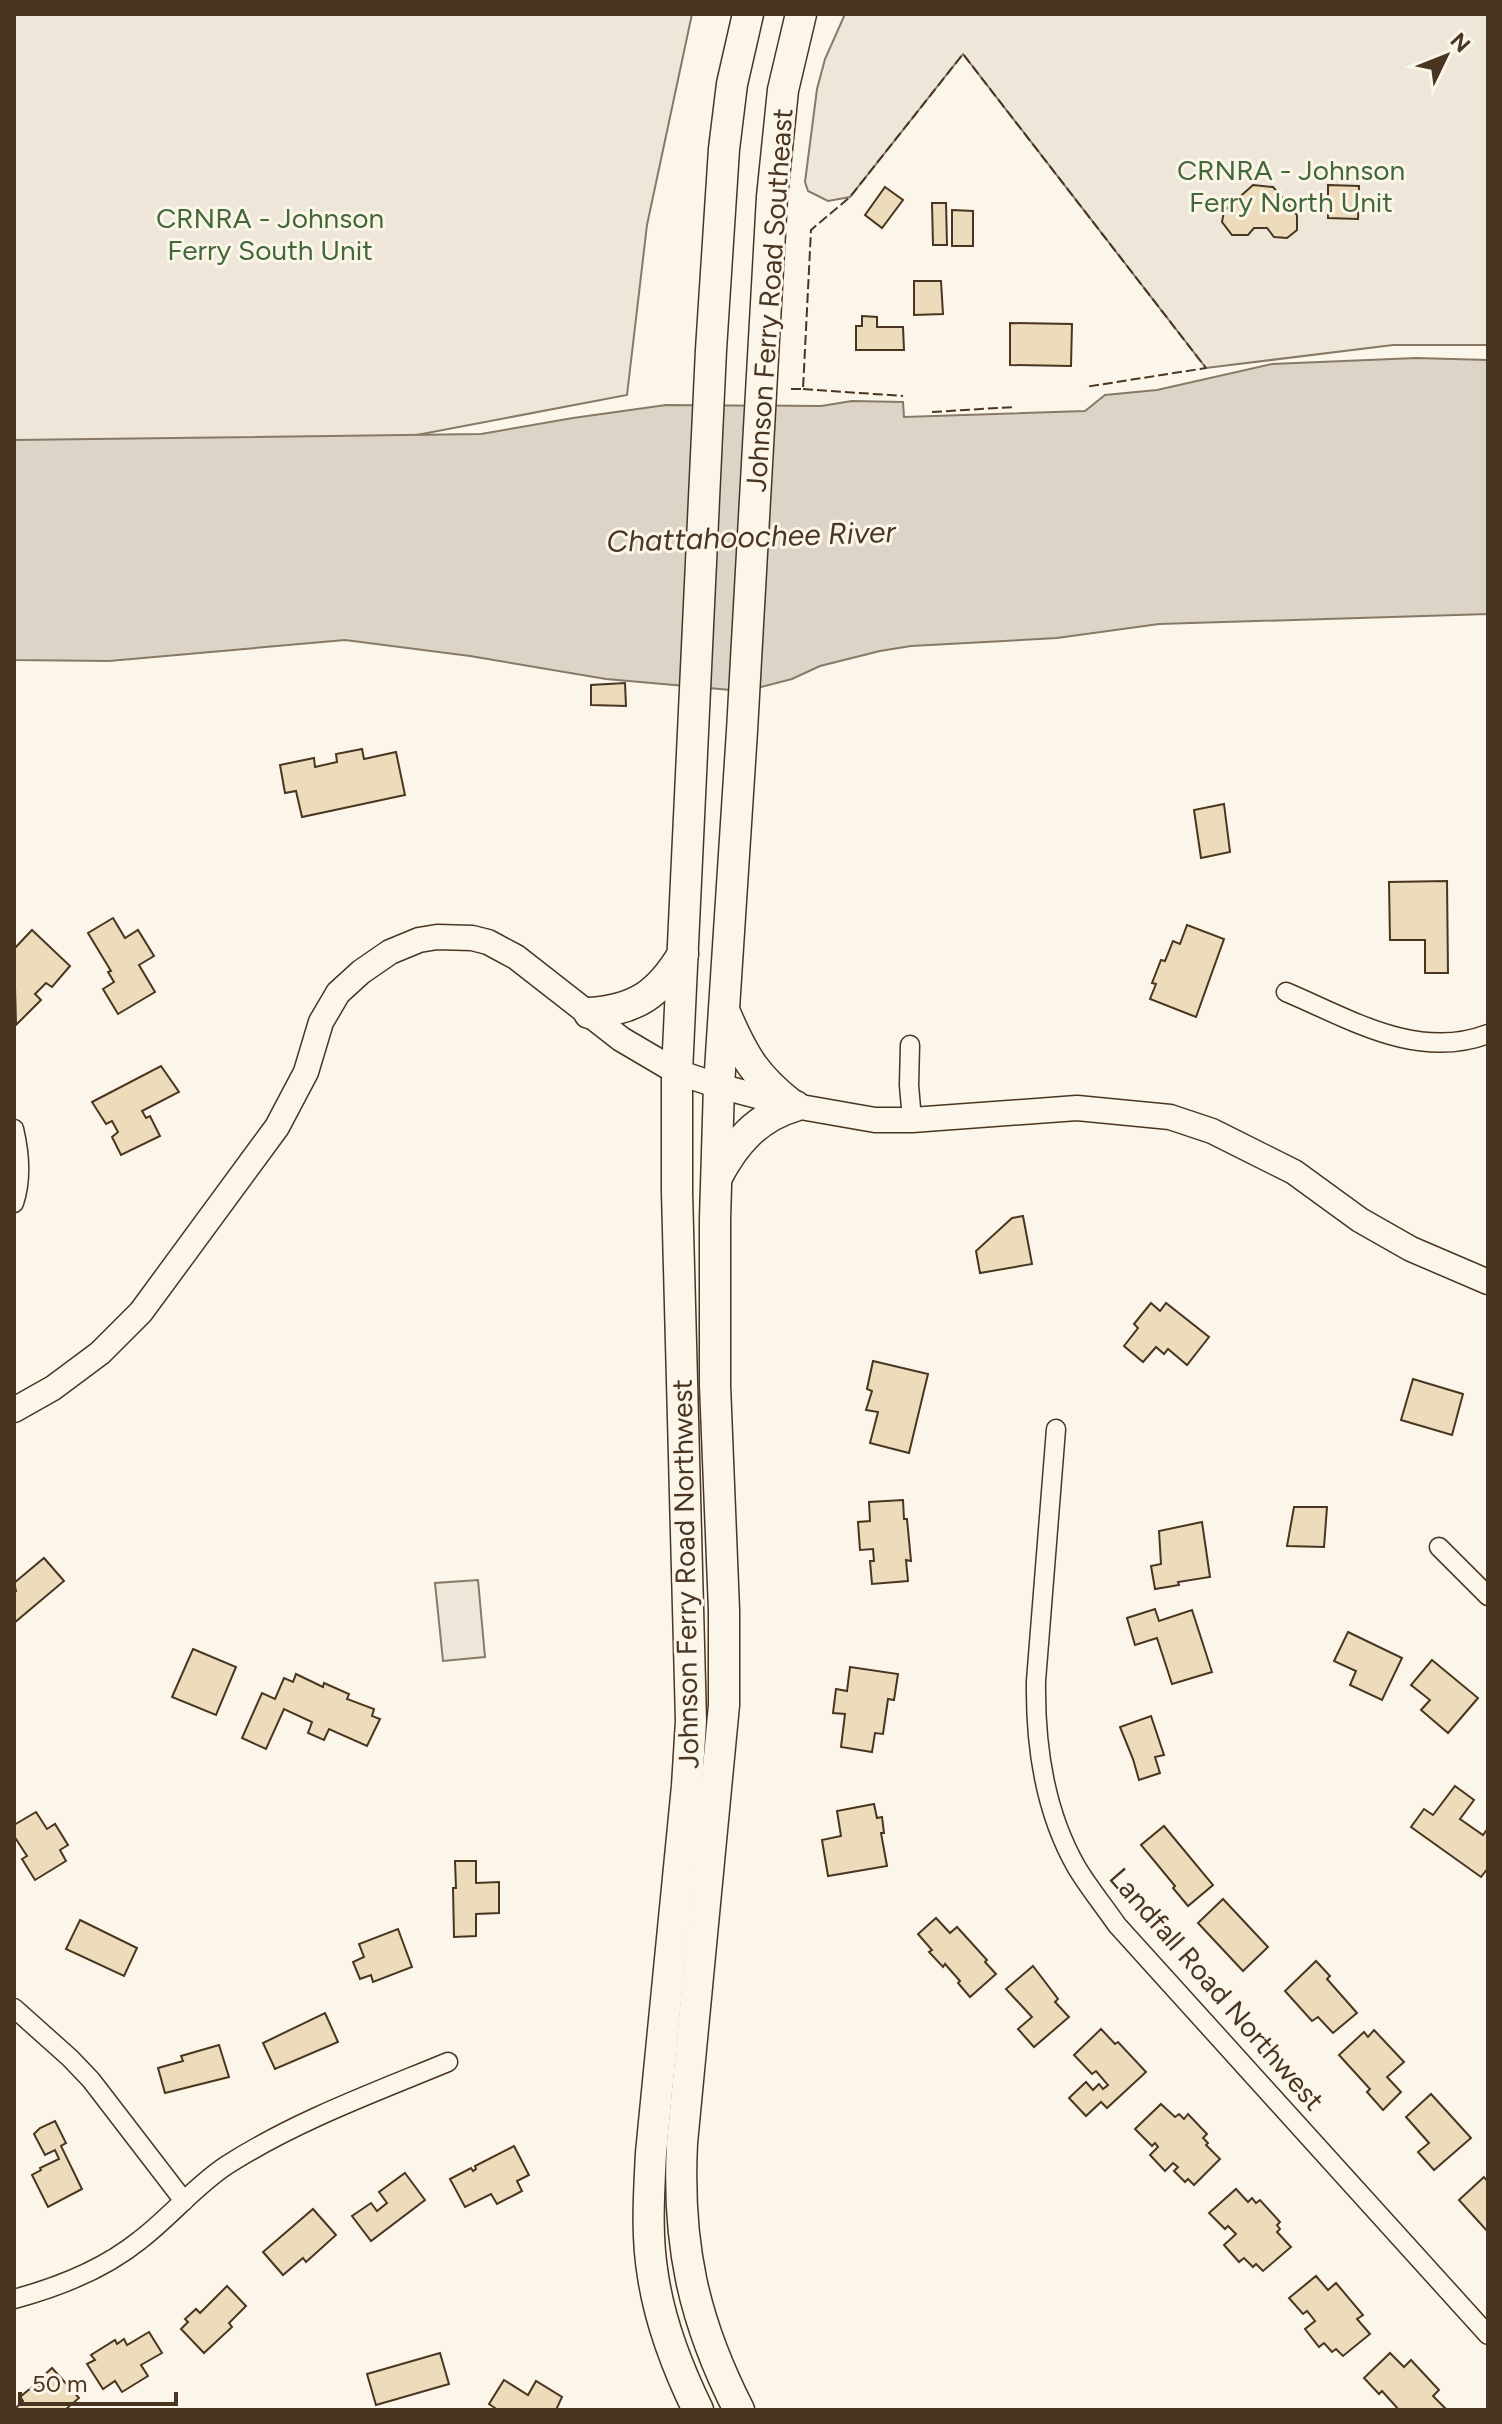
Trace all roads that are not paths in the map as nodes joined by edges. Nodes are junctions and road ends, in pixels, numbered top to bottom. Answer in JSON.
{"nodes":[{"id":1,"x":801,"y":14,"type":"edge"},
{"id":2,"x":741,"y":23,"type":"edge"},
{"id":3,"x":695,"y":728,"type":"joint"},
{"id":4,"x":742,"y":731,"type":"joint"},
{"id":5,"x":683,"y":954,"type":"junction"},
{"id":6,"x":1286,"y":992,"type":"dead end"},
{"id":7,"x":724,"y":1010,"type":"junction"},
{"id":8,"x":589,"y":1013,"type":"junction"},
{"id":9,"x":1488,"y":1034,"type":"edge"},
{"id":10,"x":910,"y":1045,"type":"dead end"},
{"id":11,"x":677,"y":1072,"type":"junction"},
{"id":12,"x":719,"y":1086,"type":"junction"},
{"id":13,"x":794,"y":1106,"type":"junction"},
{"id":14,"x":912,"y":1120,"type":"junction"},
{"id":15,"x":14,"y":1129,"type":"edge"},
{"id":16,"x":716,"y":1179,"type":"junction"},
{"id":17,"x":14,"y":1203,"type":"edge"},
{"id":18,"x":1488,"y":1282,"type":"edge"},
{"id":19,"x":14,"y":1410,"type":"edge"},
{"id":20,"x":1056,"y":1429,"type":"dead end"},
{"id":21,"x":1439,"y":1547,"type":"dead end"},
{"id":22,"x":1488,"y":1596,"type":"edge"},
{"id":23,"x":14,"y":2008,"type":"edge"},
{"id":24,"x":448,"y":2062,"type":"dead end"},
{"id":25,"x":184,"y":2201,"type":"junction"},
{"id":26,"x":14,"y":2299,"type":"edge"},
{"id":27,"x":1488,"y":2335,"type":"edge"},
{"id":28,"x":698,"y":2410,"type":"edge"},
{"id":29,"x":739,"y":2410,"type":"edge"}],
"edges":[{"from":1,"to":4,"type":"main road","name":"Johnson Ferry Road Southeast"},
{"from":2,"to":3,"type":"main road","name":"Johnson Ferry Road Southeast"},
{"from":3,"to":5,"type":"main road","name":"Johnson Ferry Road Northwest"},
{"from":4,"to":7,"type":"main road","name":"Johnson Ferry Road Northwest"},
{"from":5,"to":8,"type":"main road"},
{"from":5,"to":11,"type":"main road","name":"Johnson Ferry Road Northwest"},
{"from":6,"to":9,"type":"street"},
{"from":7,"to":12,"type":"main road","name":"Johnson Ferry Road Northwest"},
{"from":7,"to":13,"type":"main road"},
{"from":8,"to":11,"type":"street"},
{"from":8,"to":19,"type":"street"},
{"from":10,"to":14,"type":"street"},
{"from":11,"to":12,"type":"street"},
{"from":11,"to":28,"type":"main road","name":"Johnson Ferry Road Northwest"},
{"from":12,"to":13,"type":"street"},
{"from":12,"to":16,"type":"main road","name":"Johnson Ferry Road Northwest"},
{"from":13,"to":14,"type":"street"},
{"from":13,"to":16,"type":"main road"},
{"from":14,"to":18,"type":"street"},
{"from":15,"to":17,"type":"street"},
{"from":16,"to":29,"type":"main road","name":"Johnson Ferry Road Northwest"},
{"from":20,"to":27,"type":"street","name":"Landfall Road Northwest"},
{"from":21,"to":22,"type":"street"},
{"from":23,"to":25,"type":"street"},
{"from":24,"to":25,"type":"street"},
{"from":25,"to":26,"type":"street"}]}
